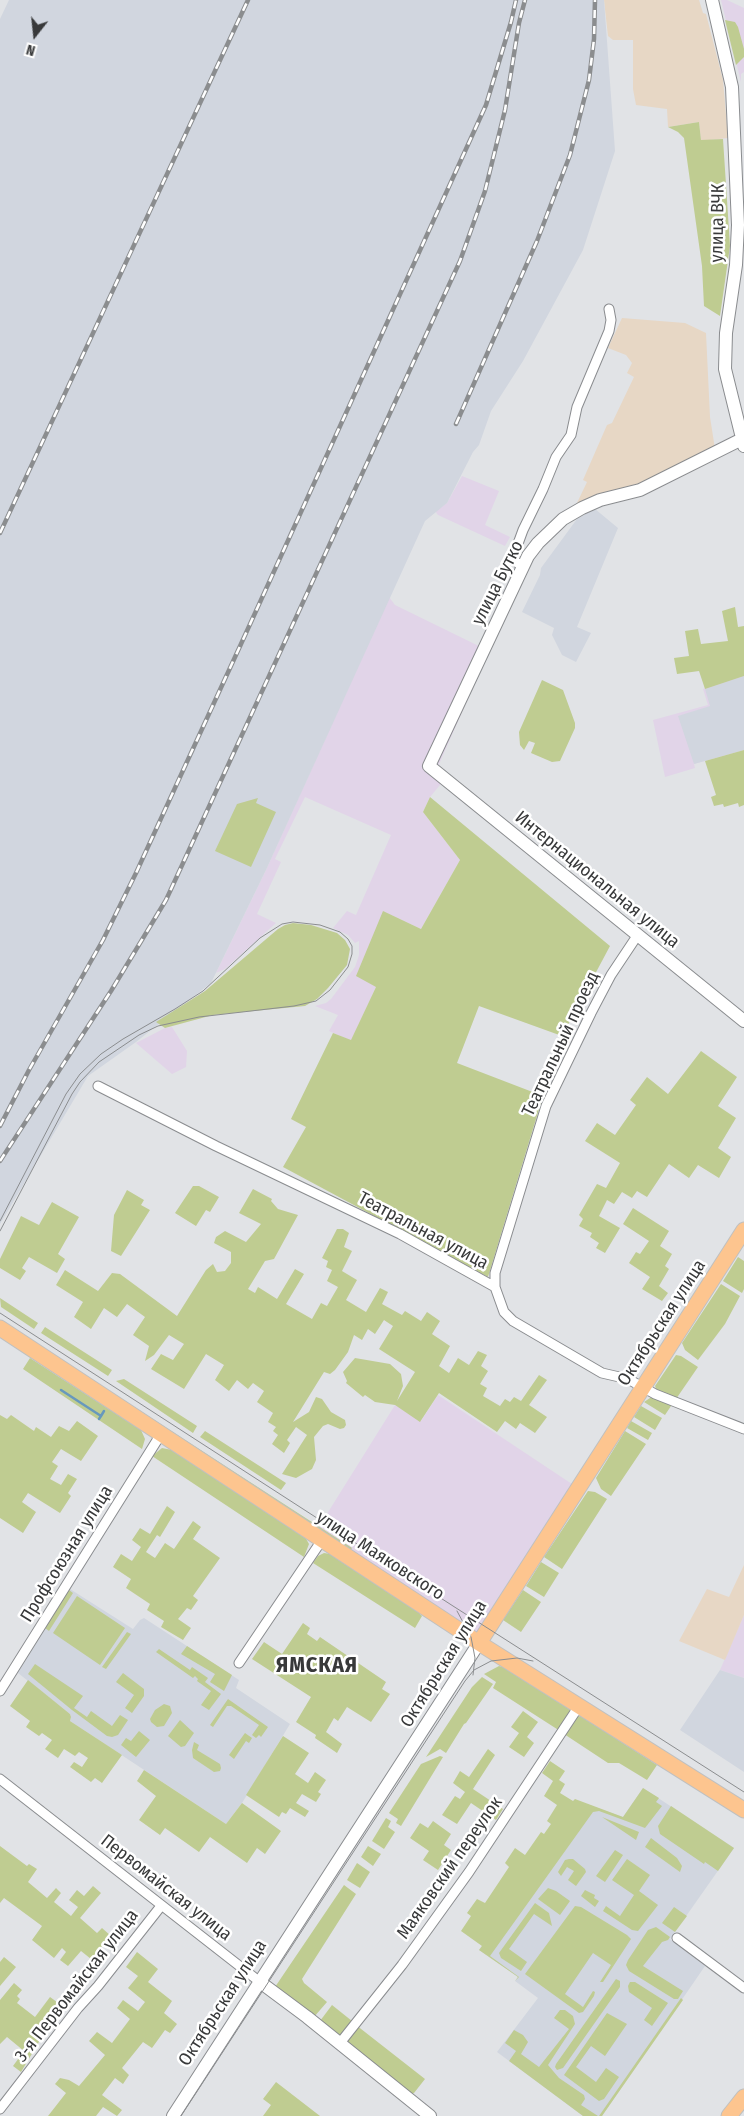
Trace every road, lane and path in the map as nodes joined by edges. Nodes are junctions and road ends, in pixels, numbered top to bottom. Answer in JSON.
{"nodes":[{"id":1,"x":712,"y":0,"type":"edge"},
{"id":2,"x":609,"y":309,"type":"dead end"},
{"id":3,"x":743,"y":443,"type":"edge"},
{"id":4,"x":523,"y":566,"type":"junction"},
{"id":5,"x":429,"y":766,"type":"joint"},
{"id":6,"x":637,"y":936,"type":"junction"},
{"id":7,"x":744,"y":1021,"type":"edge"},
{"id":8,"x":98,"y":1086,"type":"dead end"},
{"id":9,"x":744,"y":1230,"type":"edge"},
{"id":10,"x":495,"y":1287,"type":"junction"},
{"id":11,"x":0,"y":1328,"type":"edge"},
{"id":12,"x":643,"y":1388,"type":"junction"},
{"id":13,"x":744,"y":1429,"type":"edge"},
{"id":14,"x":161,"y":1434,"type":"junction"},
{"id":15,"x":322,"y":1540,"type":"junction"},
{"id":16,"x":479,"y":1643,"type":"junction"},
{"id":17,"x":239,"y":1663,"type":"dead end"},
{"id":18,"x":0,"y":1691,"type":"edge"},
{"id":19,"x":579,"y":1706,"type":"junction"},
{"id":20,"x":0,"y":1779,"type":"edge"},
{"id":21,"x":742,"y":1810,"type":"edge"},
{"id":22,"x":161,"y":1906,"type":"junction"},
{"id":23,"x":677,"y":1938,"type":"dead end"},
{"id":24,"x":260,"y":1982,"type":"junction"},
{"id":25,"x":744,"y":1988,"type":"edge"},
{"id":26,"x":340,"y":2043,"type":"junction"},
{"id":27,"x":744,"y":2097,"type":"edge"},
{"id":28,"x":0,"y":2109,"type":"edge"},
{"id":29,"x":173,"y":2116,"type":"edge"},
{"id":30,"x":430,"y":2116,"type":"edge"},
{"id":31,"x":728,"y":2116,"type":"edge"}],
"edges":[{"from":1,"to":3,"type":"main road","name":"улица ВЧК"},
{"from":2,"to":4,"type":"street"},
{"from":3,"to":4,"type":"main road","name":"улица Бутко"},
{"from":4,"to":5,"type":"main road","name":"улица Бутко"},
{"from":5,"to":6,"type":"main road","name":"Интернациональная улица"},
{"from":6,"to":7,"type":"main road","name":"Интернациональная улица"},
{"from":6,"to":10,"type":"street","name":"Театральный проезд"},
{"from":8,"to":10,"type":"street","name":"Театральная улица"},
{"from":9,"to":12,"type":"main road","name":"Октябрьская улица"},
{"from":10,"to":12,"type":"street","name":"Театральная улица"},
{"from":11,"to":14,"type":"main road","name":"улица Маяковского"},
{"from":12,"to":13,"type":"street","name":"Театральная улица"},
{"from":12,"to":16,"type":"main road","name":"Октябрьская улица"},
{"from":14,"to":15,"type":"main road","name":"улица Маяковского"},
{"from":14,"to":18,"type":"street","name":"Профсоюзная улица"},
{"from":15,"to":16,"type":"main road","name":"улица Маяковского"},
{"from":15,"to":17,"type":"street"},
{"from":16,"to":19,"type":"main road","name":"улица Маяковского"},
{"from":16,"to":24,"type":"main road","name":"Октябрьская улица"},
{"from":19,"to":21,"type":"main road","name":"улица Маяковского"},
{"from":19,"to":26,"type":"street","name":"Маяковский переулок"},
{"from":20,"to":22,"type":"street","name":"Первомайская улица"},
{"from":22,"to":24,"type":"street","name":"Первомайская улица"},
{"from":22,"to":28,"type":"street","name":"3-я Первомайская улица"},
{"from":23,"to":25,"type":"street"},
{"from":24,"to":26,"type":"main road","name":"Первомайская улица"},
{"from":24,"to":29,"type":"main road","name":"Октябрьская улица"},
{"from":26,"to":30,"type":"main road","name":"Первомайская улица"},
{"from":27,"to":31,"type":"main road"}]}
